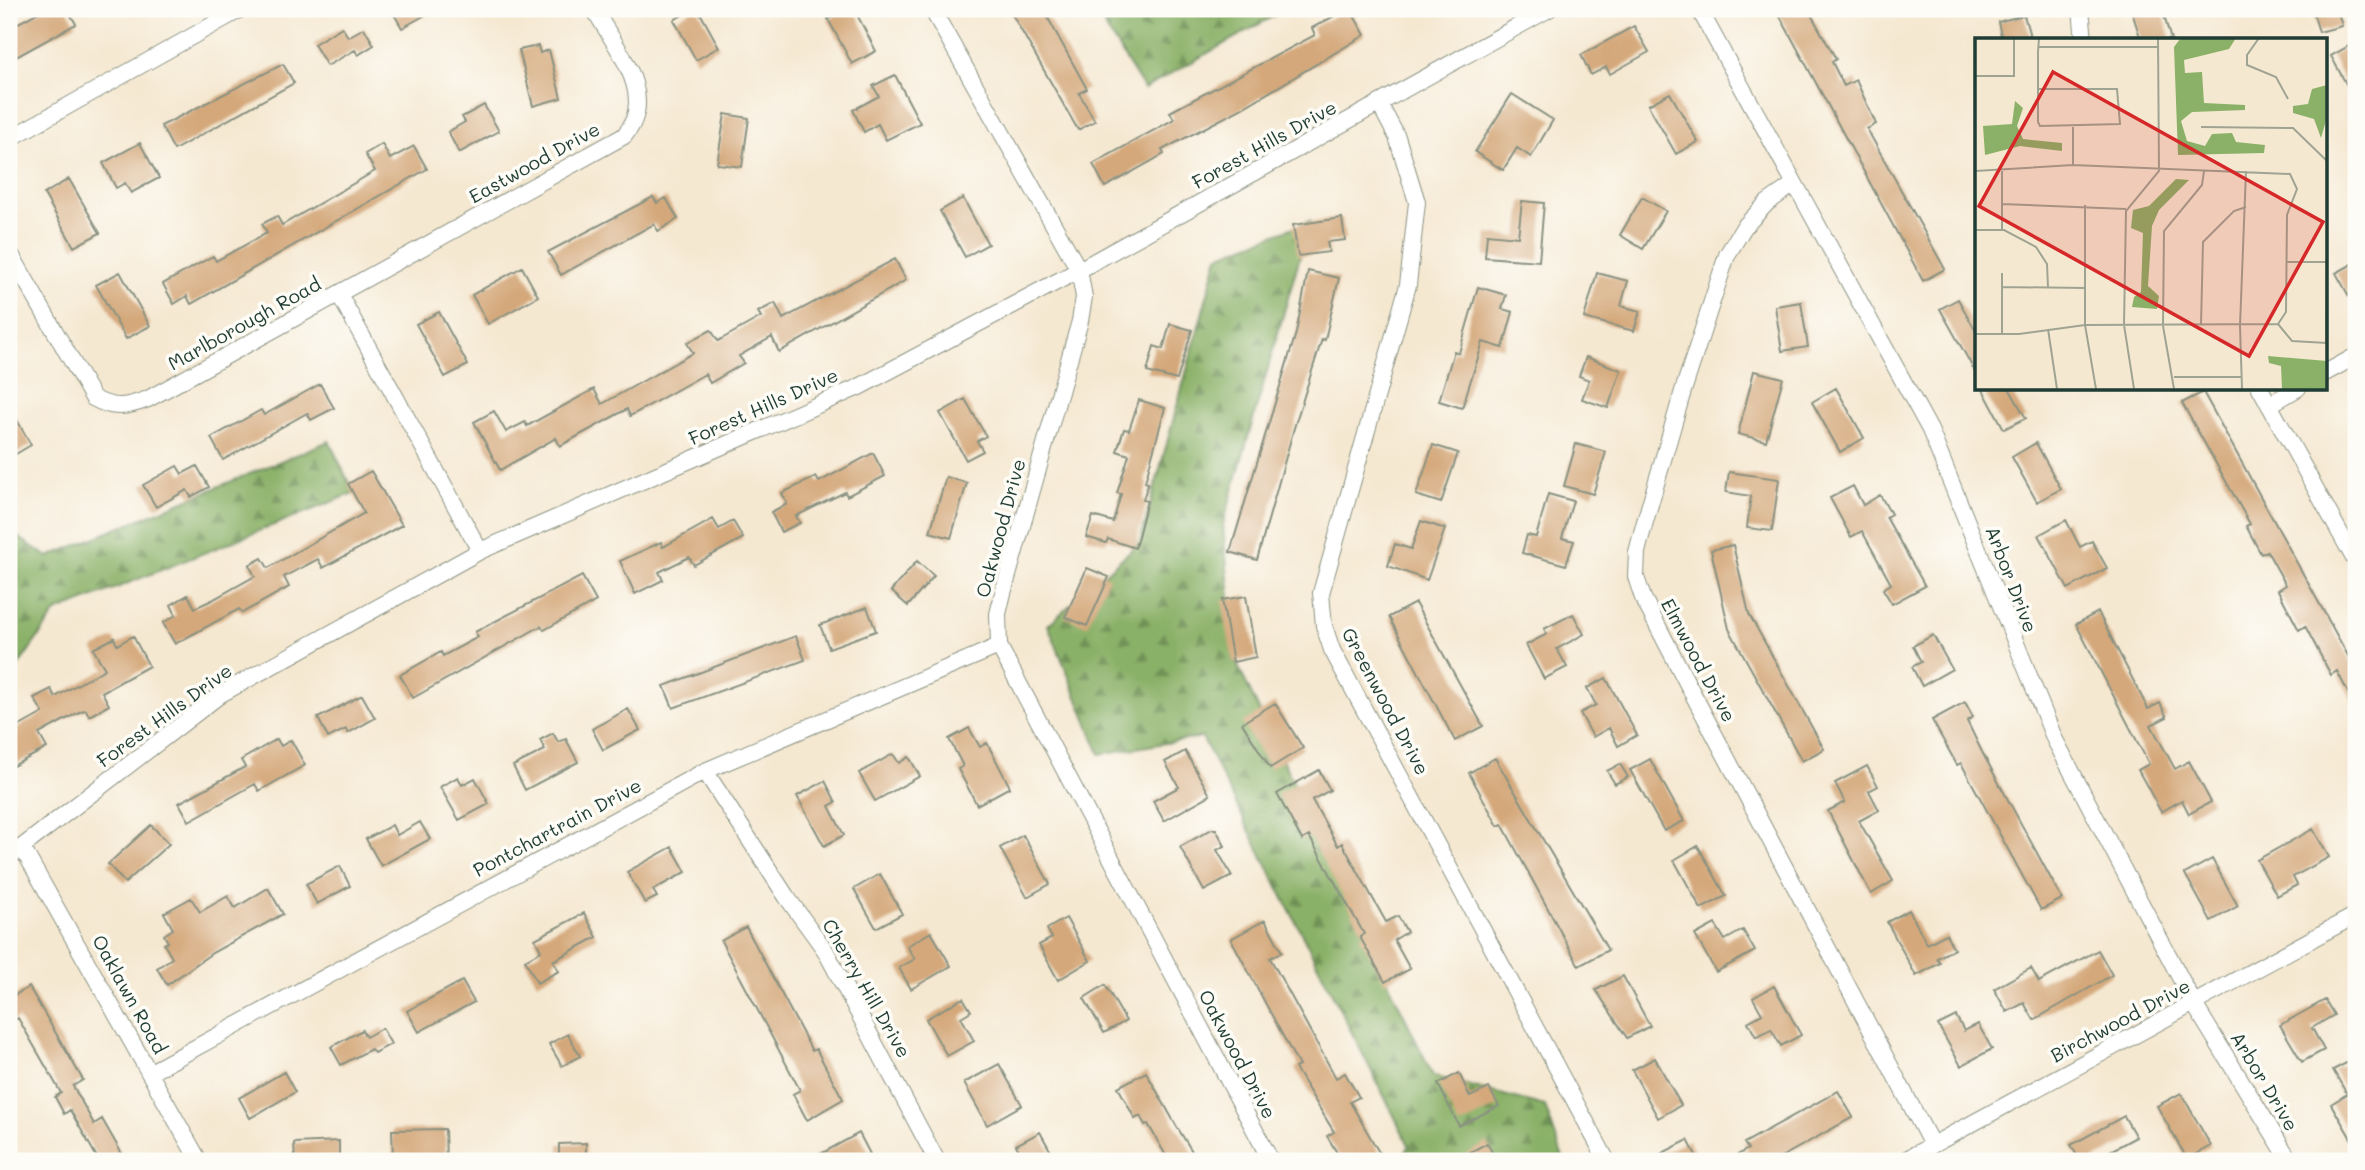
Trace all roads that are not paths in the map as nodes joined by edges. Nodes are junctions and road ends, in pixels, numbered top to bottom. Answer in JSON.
{"nodes":[{"id":1,"x":241,"y":9,"type":"edge"},
{"id":2,"x":594,"y":9,"type":"edge"},
{"id":3,"x":932,"y":9,"type":"edge"},
{"id":4,"x":1549,"y":9,"type":"edge"},
{"id":5,"x":1699,"y":9,"type":"edge"},
{"id":6,"x":2081,"y":9,"type":"edge"},
{"id":7,"x":2084,"y":38,"type":"edge"},
{"id":8,"x":1380,"y":105,"type":"junction"},
{"id":9,"x":9,"y":139,"type":"edge"},
{"id":10,"x":1794,"y":184,"type":"junction"},
{"id":11,"x":9,"y":251,"type":"edge"},
{"id":12,"x":1079,"y":270,"type":"junction"},
{"id":13,"x":339,"y":294,"type":"junction"},
{"id":14,"x":2356,"y":356,"type":"edge"},
{"id":15,"x":2326,"y":372,"type":"edge"},
{"id":16,"x":2261,"y":390,"type":"edge"},
{"id":17,"x":2295,"y":390,"type":"edge"},
{"id":18,"x":2269,"y":405,"type":"junction"},
{"id":19,"x":480,"y":551,"type":"junction"},
{"id":20,"x":2356,"y":562,"type":"edge"},
{"id":21,"x":999,"y":646,"type":"junction"},
{"id":22,"x":705,"y":771,"type":"junction"},
{"id":23,"x":23,"y":849,"type":"junction"},
{"id":24,"x":9,"y":857,"type":"edge"},
{"id":25,"x":2356,"y":915,"type":"edge"},
{"id":26,"x":2193,"y":1004,"type":"junction"},
{"id":27,"x":149,"y":1073,"type":"junction"},
{"id":28,"x":1932,"y":1145,"type":"junction"},
{"id":29,"x":199,"y":1161,"type":"edge"},
{"id":30,"x":937,"y":1161,"type":"edge"},
{"id":31,"x":1271,"y":1161,"type":"edge"},
{"id":32,"x":1607,"y":1161,"type":"edge"},
{"id":33,"x":1903,"y":1161,"type":"edge"},
{"id":34,"x":2290,"y":1161,"type":"edge"}],
"edges":[{"from":1,"to":9,"type":"street"},
{"from":2,"to":13,"type":"street","name":"Eastwood Drive"},
{"from":3,"to":12,"type":"street","name":"Oakwood Drive"},
{"from":4,"to":8,"type":"street","name":"Forest Hills Drive"},
{"from":5,"to":10,"type":"street","name":"Arbor Drive"},
{"from":6,"to":7,"type":"street"},
{"from":8,"to":12,"type":"street","name":"Forest Hills Drive"},
{"from":8,"to":32,"type":"street","name":"Greenwood Drive"},
{"from":10,"to":26,"type":"street","name":"Arbor Drive"},
{"from":10,"to":28,"type":"street","name":"Elmwood Drive"},
{"from":11,"to":13,"type":"street","name":"Marlborough Road"},
{"from":12,"to":19,"type":"street","name":"Forest Hills Drive"},
{"from":12,"to":21,"type":"street","name":"Oakwood Drive"},
{"from":13,"to":19,"type":"street","name":"Marlborough Road"},
{"from":14,"to":15,"type":"street"},
{"from":16,"to":18,"type":"street"},
{"from":17,"to":18,"type":"street"},
{"from":18,"to":20,"type":"street"},
{"from":19,"to":23,"type":"street","name":"Forest Hills Drive"},
{"from":21,"to":22,"type":"street","name":"Pontchartrain Drive"},
{"from":21,"to":31,"type":"street","name":"Oakwood Drive"},
{"from":22,"to":27,"type":"street","name":"Pontchartrain Drive"},
{"from":22,"to":30,"type":"street","name":"Cherry Hill Drive"},
{"from":23,"to":24,"type":"street","name":"Forest Hills Drive"},
{"from":23,"to":27,"type":"street","name":"Oaklawn Road"},
{"from":25,"to":26,"type":"street","name":"Birchwood Drive"},
{"from":26,"to":28,"type":"street","name":"Birchwood Drive"},
{"from":26,"to":34,"type":"street","name":"Arbor Drive"},
{"from":27,"to":29,"type":"street","name":"Oaklawn Road"},
{"from":28,"to":33,"type":"street","name":"Birchwood Drive"}]}
